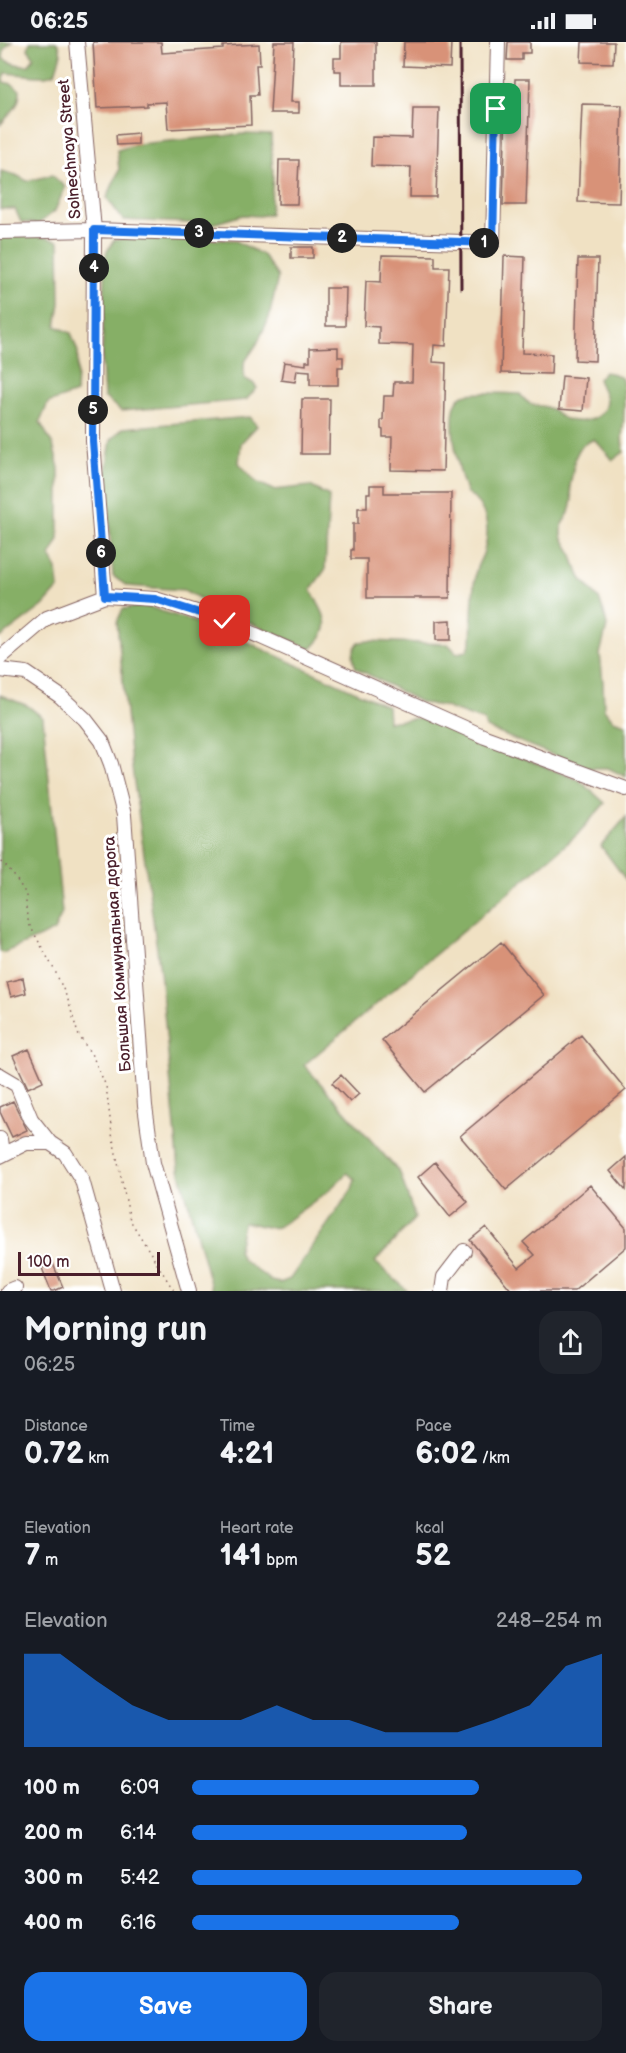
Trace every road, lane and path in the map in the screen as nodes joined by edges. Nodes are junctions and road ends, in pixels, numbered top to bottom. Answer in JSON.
{"nodes":[{"id":1,"x":77,"y":42,"type":"edge"},
{"id":2,"x":498,"y":42,"type":"edge"},
{"id":3,"x":94,"y":230,"type":"junction"},
{"id":4,"x":0,"y":232,"type":"edge"},
{"id":5,"x":105,"y":596,"type":"junction"},
{"id":6,"x":0,"y":658,"type":"edge"},
{"id":7,"x":0,"y":670,"type":"edge"},
{"id":8,"x":626,"y":789,"type":"edge"},
{"id":9,"x":0,"y":856,"type":"edge"},
{"id":10,"x":0,"y":1075,"type":"edge"},
{"id":11,"x":0,"y":1139,"type":"edge"},
{"id":12,"x":50,"y":1143,"type":"junction"},
{"id":13,"x":1,"y":1155,"type":"edge"},
{"id":14,"x":464,"y":1251,"type":"dead end"},
{"id":15,"x":113,"y":1291,"type":"edge"},
{"id":16,"x":174,"y":1291,"type":"edge"},
{"id":17,"x":189,"y":1291,"type":"edge"},
{"id":18,"x":442,"y":1291,"type":"edge"}],
"edges":[{"from":1,"to":3,"type":"street","name":"Solnechnaya Street"},
{"from":2,"to":3,"type":"street"},
{"from":3,"to":4,"type":"street","name":"Solnechnaya Street"},
{"from":3,"to":5,"type":"street"},
{"from":5,"to":6,"type":"street"},
{"from":5,"to":8,"type":"street"},
{"from":7,"to":17,"type":"street","name":"Большая Коммунальная дорога"},
{"from":9,"to":16,"type":"path"},
{"from":10,"to":12,"type":"street"},
{"from":11,"to":13,"type":"street"},
{"from":12,"to":13,"type":"street"},
{"from":12,"to":15,"type":"street"},
{"from":14,"to":18,"type":"street"}]}
